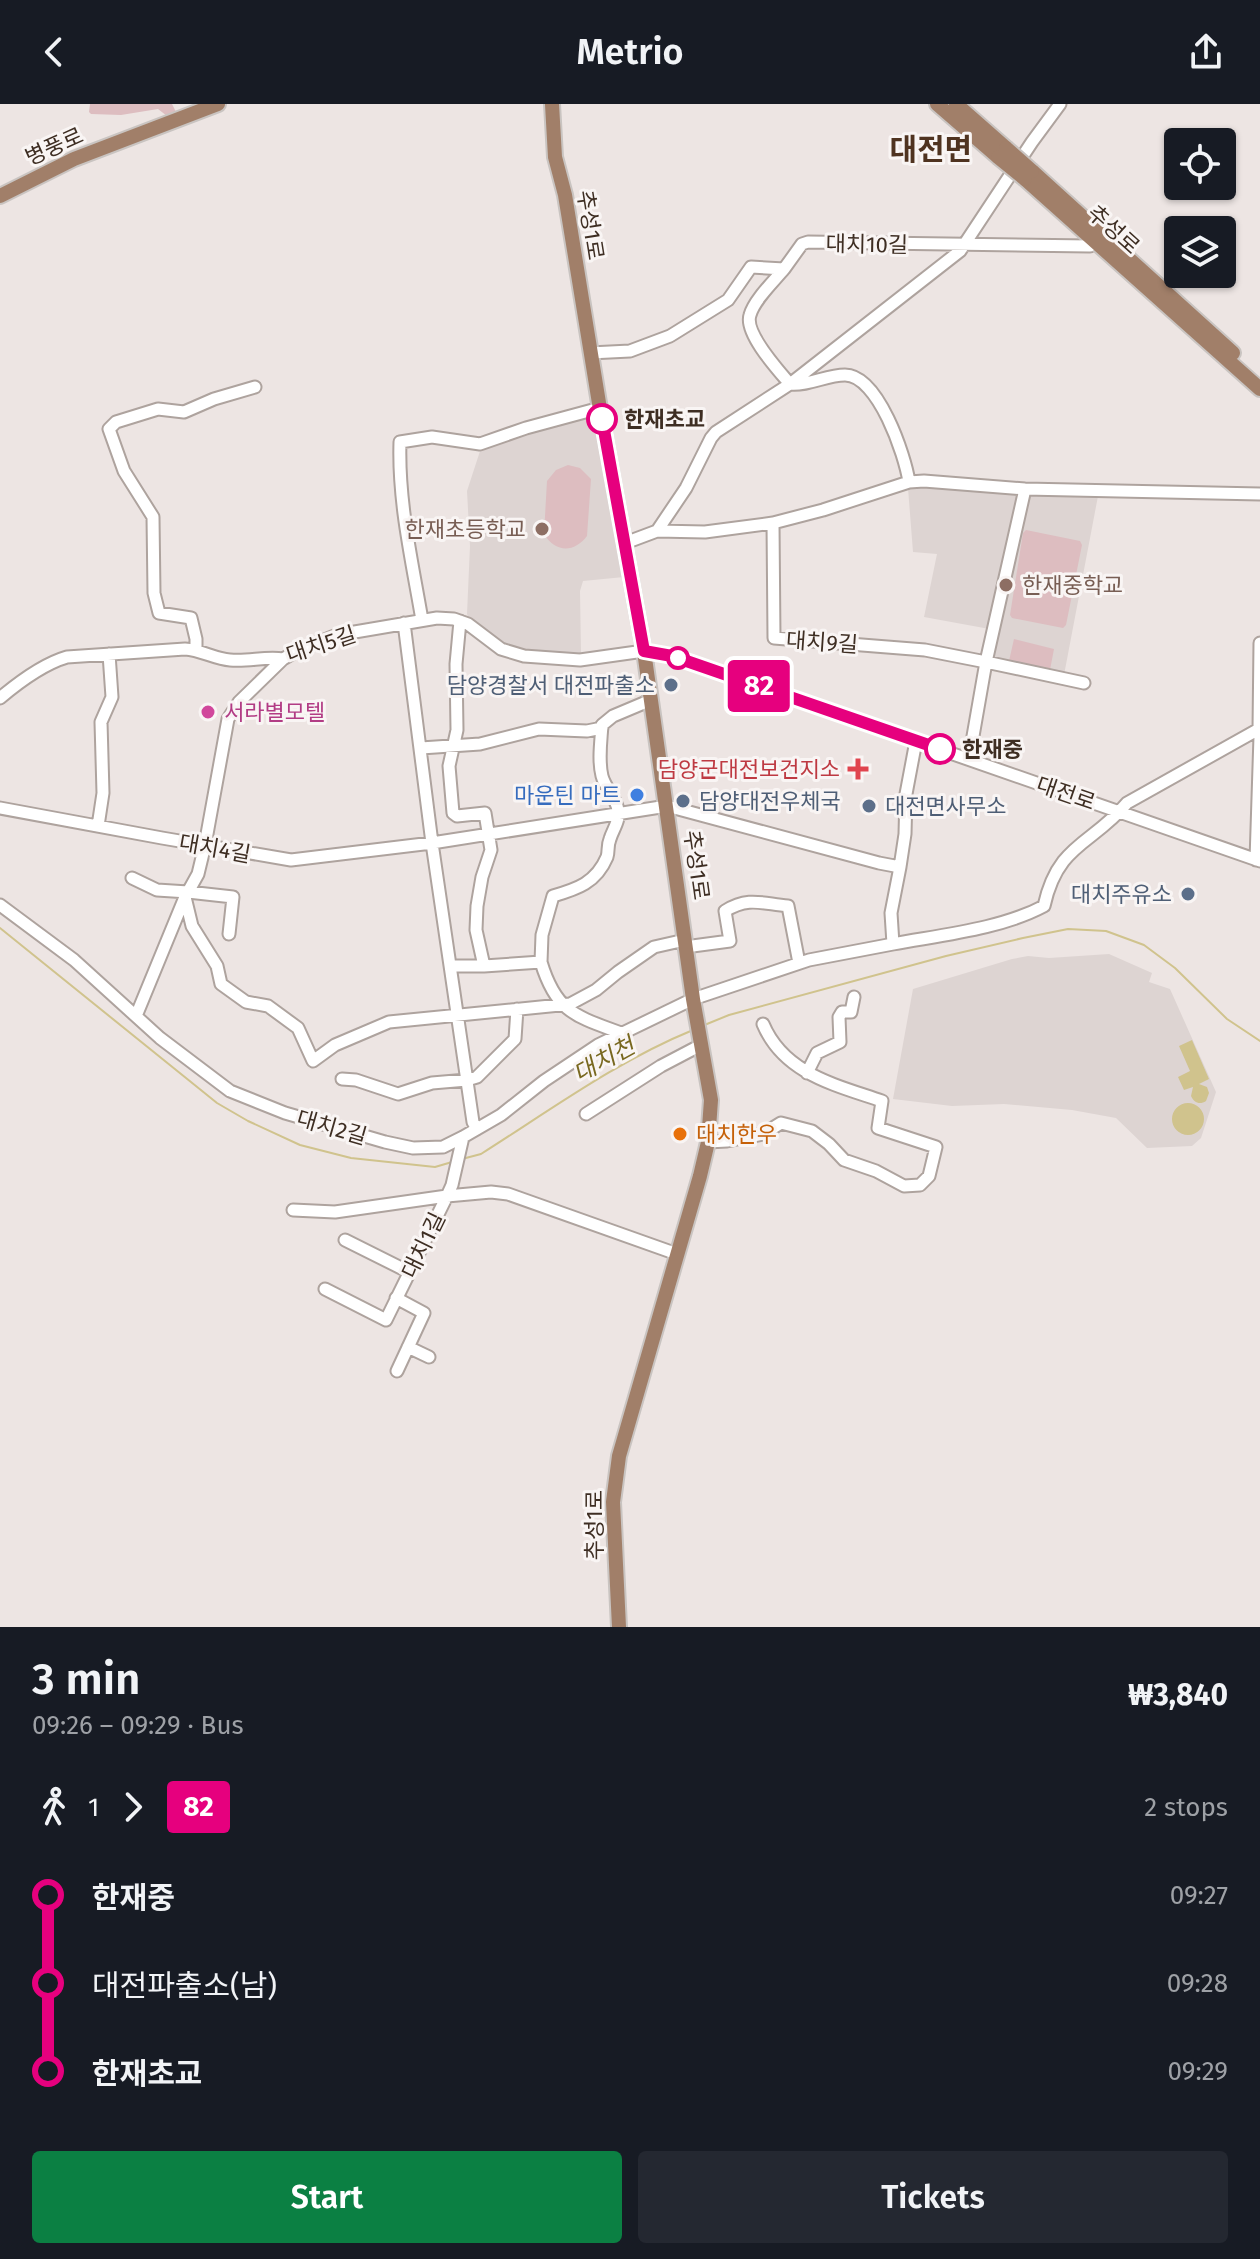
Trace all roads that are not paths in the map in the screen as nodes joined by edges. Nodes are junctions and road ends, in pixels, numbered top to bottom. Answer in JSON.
{"nodes":[{"id":1,"x":218,"y":104,"type":"edge"},
{"id":2,"x":552,"y":104,"type":"edge"},
{"id":3,"x":937,"y":104,"type":"edge"},
{"id":4,"x":956,"y":104,"type":"edge"},
{"id":5,"x":1060,"y":104,"type":"edge"},
{"id":6,"x":1002,"y":152,"type":"junction"},
{"id":7,"x":1028,"y":175,"type":"junction"},
{"id":8,"x":0,"y":196,"type":"edge"},
{"id":9,"x":966,"y":243,"type":"junction"},
{"id":10,"x":1090,"y":246,"type":"dead end"},
{"id":11,"x":784,"y":269,"type":"junction"},
{"id":12,"x":590,"y":353,"type":"junction"},
{"id":13,"x":1260,"y":378,"type":"edge"},
{"id":14,"x":790,"y":384,"type":"junction"},
{"id":15,"x":255,"y":387,"type":"dead end"},
{"id":16,"x":1260,"y":389,"type":"edge"},
{"id":17,"x":600,"y":408,"type":"junction"},
{"id":18,"x":909,"y":482,"type":"junction"},
{"id":19,"x":1025,"y":489,"type":"junction"},
{"id":20,"x":1260,"y":494,"type":"edge"},
{"id":21,"x":773,"y":523,"type":"junction"},
{"id":22,"x":657,"y":531,"type":"junction"},
{"id":23,"x":625,"y":543,"type":"junction"},
{"id":24,"x":422,"y":620,"type":"junction"},
{"id":25,"x":460,"y":621,"type":"junction"},
{"id":26,"x":404,"y":623,"type":"junction"},
{"id":27,"x":1260,"y":643,"type":"edge"},
{"id":28,"x":196,"y":650,"type":"junction"},
{"id":29,"x":644,"y":651,"type":"junction"},
{"id":30,"x":109,"y":654,"type":"junction"},
{"id":31,"x":283,"y":659,"type":"junction"},
{"id":32,"x":986,"y":662,"type":"junction"},
{"id":33,"x":1084,"y":683,"type":"dead end"},
{"id":34,"x":0,"y":698,"type":"edge"},
{"id":35,"x":651,"y":700,"type":"junction"},
{"id":36,"x":602,"y":728,"type":"junction"},
{"id":37,"x":1259,"y":734,"type":"edge"},
{"id":38,"x":916,"y":741,"type":"junction"},
{"id":39,"x":452,"y":746,"type":"junction"},
{"id":40,"x":421,"y":748,"type":"junction"},
{"id":41,"x":969,"y":759,"type":"junction"},
{"id":42,"x":667,"y":806,"type":"junction"},
{"id":43,"x":0,"y":808,"type":"edge"},
{"id":44,"x":1120,"y":811,"type":"junction"},
{"id":45,"x":619,"y":813,"type":"junction"},
{"id":46,"x":98,"y":826,"type":"junction"},
{"id":47,"x":490,"y":834,"type":"junction"},
{"id":48,"x":432,"y":843,"type":"junction"},
{"id":49,"x":205,"y":845,"type":"junction"},
{"id":50,"x":1258,"y":860,"type":"edge"},
{"id":51,"x":900,"y":867,"type":"junction"},
{"id":52,"x":132,"y":878,"type":"dead end"},
{"id":53,"x":187,"y":894,"type":"junction"},
{"id":54,"x":0,"y":905,"type":"edge"},
{"id":55,"x":229,"y":934,"type":"dead end"},
{"id":56,"x":685,"y":944,"type":"junction"},
{"id":57,"x":893,"y":944,"type":"junction"},
{"id":58,"x":541,"y":962,"type":"junction"},
{"id":59,"x":799,"y":963,"type":"junction"},
{"id":60,"x":450,"y":966,"type":"junction"},
{"id":61,"x":484,"y":966,"type":"junction"},
{"id":62,"x":854,"y":997,"type":"dead end"},
{"id":63,"x":693,"y":999,"type":"junction"},
{"id":64,"x":561,"y":1005,"type":"junction"},
{"id":65,"x":517,"y":1009,"type":"junction"},
{"id":66,"x":136,"y":1016,"type":"junction"},
{"id":67,"x":456,"y":1016,"type":"junction"},
{"id":68,"x":763,"y":1024,"type":"dead end"},
{"id":69,"x":621,"y":1033,"type":"junction"},
{"id":70,"x":701,"y":1045,"type":"junction"},
{"id":71,"x":807,"y":1073,"type":"junction"},
{"id":72,"x":342,"y":1079,"type":"dead end"},
{"id":73,"x":467,"y":1080,"type":"junction"},
{"id":74,"x":586,"y":1114,"type":"dead end"},
{"id":75,"x":477,"y":1129,"type":"junction"},
{"id":76,"x":462,"y":1142,"type":"junction"},
{"id":77,"x":708,"y":1142,"type":"junction"},
{"id":78,"x":450,"y":1190,"type":"junction"},
{"id":79,"x":293,"y":1210,"type":"dead end"},
{"id":80,"x":345,"y":1240,"type":"dead end"},
{"id":81,"x":677,"y":1254,"type":"junction"},
{"id":82,"x":409,"y":1272,"type":"junction"},
{"id":83,"x":325,"y":1289,"type":"dead end"},
{"id":84,"x":396,"y":1298,"type":"junction"},
{"id":85,"x":408,"y":1347,"type":"junction"},
{"id":86,"x":429,"y":1357,"type":"dead end"},
{"id":87,"x":397,"y":1371,"type":"dead end"},
{"id":88,"x":619,"y":1627,"type":"edge"}],
"edges":[{"from":1,"to":8,"type":"main road","name":"병풍로"},
{"from":2,"to":12,"type":"main road","name":"추성1로"},
{"from":3,"to":6,"type":"main road","name":"추성로"},
{"from":4,"to":6,"type":"main road","name":"추성로"},
{"from":5,"to":9,"type":"street"},
{"from":6,"to":7,"type":"main road","name":"추성로","bridge":true},
{"from":7,"to":13,"type":"main road","name":"추성로"},
{"from":7,"to":16,"type":"main road","name":"추성로"},
{"from":9,"to":10,"type":"street","name":"대치10길"},
{"from":9,"to":11,"type":"street","name":"대치10길"},
{"from":9,"to":14,"type":"street"},
{"from":11,"to":12,"type":"street"},
{"from":11,"to":14,"type":"street","name":"대치10길"},
{"from":12,"to":17,"type":"main road","name":"추성1로"},
{"from":14,"to":18,"type":"street"},
{"from":14,"to":22,"type":"street"},
{"from":15,"to":28,"type":"street"},
{"from":17,"to":23,"type":"main road","name":"추성1로"},
{"from":17,"to":24,"type":"street"},
{"from":18,"to":19,"type":"street"},
{"from":18,"to":21,"type":"street"},
{"from":19,"to":20,"type":"street"},
{"from":19,"to":32,"type":"street"},
{"from":21,"to":22,"type":"street"},
{"from":21,"to":32,"type":"street","name":"대치9길"},
{"from":22,"to":23,"type":"street"},
{"from":23,"to":29,"type":"main road","name":"추성1로"},
{"from":24,"to":25,"type":"street","name":"대치5길"},
{"from":24,"to":26,"type":"street","name":"대치5길"},
{"from":25,"to":29,"type":"street"},
{"from":25,"to":39,"type":"street"},
{"from":26,"to":31,"type":"street","name":"대치5길"},
{"from":26,"to":40,"type":"street"},
{"from":27,"to":37,"type":"street"},
{"from":28,"to":30,"type":"street","name":"대치5길"},
{"from":28,"to":31,"type":"street","name":"대치5길"},
{"from":29,"to":35,"type":"main road","name":"추성1로"},
{"from":29,"to":38,"type":"street","name":"대전로"},
{"from":30,"to":34,"type":"street","name":"대치5길"},
{"from":30,"to":46,"type":"street"},
{"from":31,"to":49,"type":"street"},
{"from":32,"to":33,"type":"street"},
{"from":32,"to":41,"type":"street"},
{"from":35,"to":36,"type":"street"},
{"from":35,"to":42,"type":"main road","name":"추성1로"},
{"from":36,"to":39,"type":"street"},
{"from":36,"to":45,"type":"street"},
{"from":37,"to":44,"type":"street"},
{"from":37,"to":50,"type":"street"},
{"from":38,"to":41,"type":"street","name":"대전로"},
{"from":38,"to":51,"type":"street"},
{"from":39,"to":40,"type":"street"},
{"from":39,"to":47,"type":"street"},
{"from":40,"to":48,"type":"street"},
{"from":41,"to":44,"type":"street","name":"대전로"},
{"from":42,"to":45,"type":"street","name":"대치4길"},
{"from":42,"to":51,"type":"street"},
{"from":42,"to":56,"type":"main road","name":"추성1로"},
{"from":43,"to":46,"type":"street","name":"대치4길"},
{"from":44,"to":50,"type":"street","name":"대전로"},
{"from":44,"to":57,"type":"street","name":"대치2길"},
{"from":45,"to":47,"type":"street","name":"대치4길"},
{"from":45,"to":58,"type":"street"},
{"from":46,"to":49,"type":"street","name":"대치4길"},
{"from":47,"to":48,"type":"street","name":"대치4길"},
{"from":47,"to":61,"type":"street"},
{"from":48,"to":49,"type":"street","name":"대치4길"},
{"from":48,"to":60,"type":"street"},
{"from":49,"to":53,"type":"street"},
{"from":51,"to":57,"type":"street"},
{"from":52,"to":53,"type":"street"},
{"from":53,"to":55,"type":"street"},
{"from":53,"to":66,"type":"street"},
{"from":53,"to":67,"type":"street"},
{"from":54,"to":66,"type":"street","name":"대치2길"},
{"from":56,"to":59,"type":"street"},
{"from":56,"to":63,"type":"main road","name":"추성1로"},
{"from":56,"to":64,"type":"street"},
{"from":57,"to":59,"type":"street","name":"대치2길"},
{"from":58,"to":61,"type":"street"},
{"from":58,"to":64,"type":"street"},
{"from":59,"to":63,"type":"street","name":"대치2길"},
{"from":60,"to":61,"type":"street"},
{"from":60,"to":67,"type":"street"},
{"from":62,"to":71,"type":"street"},
{"from":63,"to":69,"type":"street","name":"대치2길"},
{"from":63,"to":70,"type":"main road","name":"추성1로"},
{"from":64,"to":65,"type":"street"},
{"from":64,"to":69,"type":"street"},
{"from":65,"to":67,"type":"street"},
{"from":65,"to":73,"type":"street"},
{"from":66,"to":76,"type":"street","name":"대치2길"},
{"from":67,"to":73,"type":"street"},
{"from":68,"to":71,"type":"street"},
{"from":69,"to":75,"type":"street","name":"대치2길"},
{"from":70,"to":74,"type":"street"},
{"from":70,"to":77,"type":"main road","name":"추성1로"},
{"from":71,"to":77,"type":"street"},
{"from":72,"to":73,"type":"street"},
{"from":73,"to":75,"type":"street"},
{"from":75,"to":76,"type":"street","name":"대치2길"},
{"from":76,"to":78,"type":"street"},
{"from":77,"to":81,"type":"main road","name":"추성1로"},
{"from":78,"to":79,"type":"street"},
{"from":78,"to":81,"type":"street","name":"대치1길"},
{"from":78,"to":82,"type":"street","name":"대치1길"},
{"from":80,"to":82,"type":"street"},
{"from":81,"to":88,"type":"main road","name":"추성1로"},
{"from":82,"to":84,"type":"street","name":"대치1길"},
{"from":83,"to":84,"type":"street","name":"대치1길"},
{"from":84,"to":85,"type":"street"},
{"from":85,"to":86,"type":"street"},
{"from":85,"to":87,"type":"street"}]}
